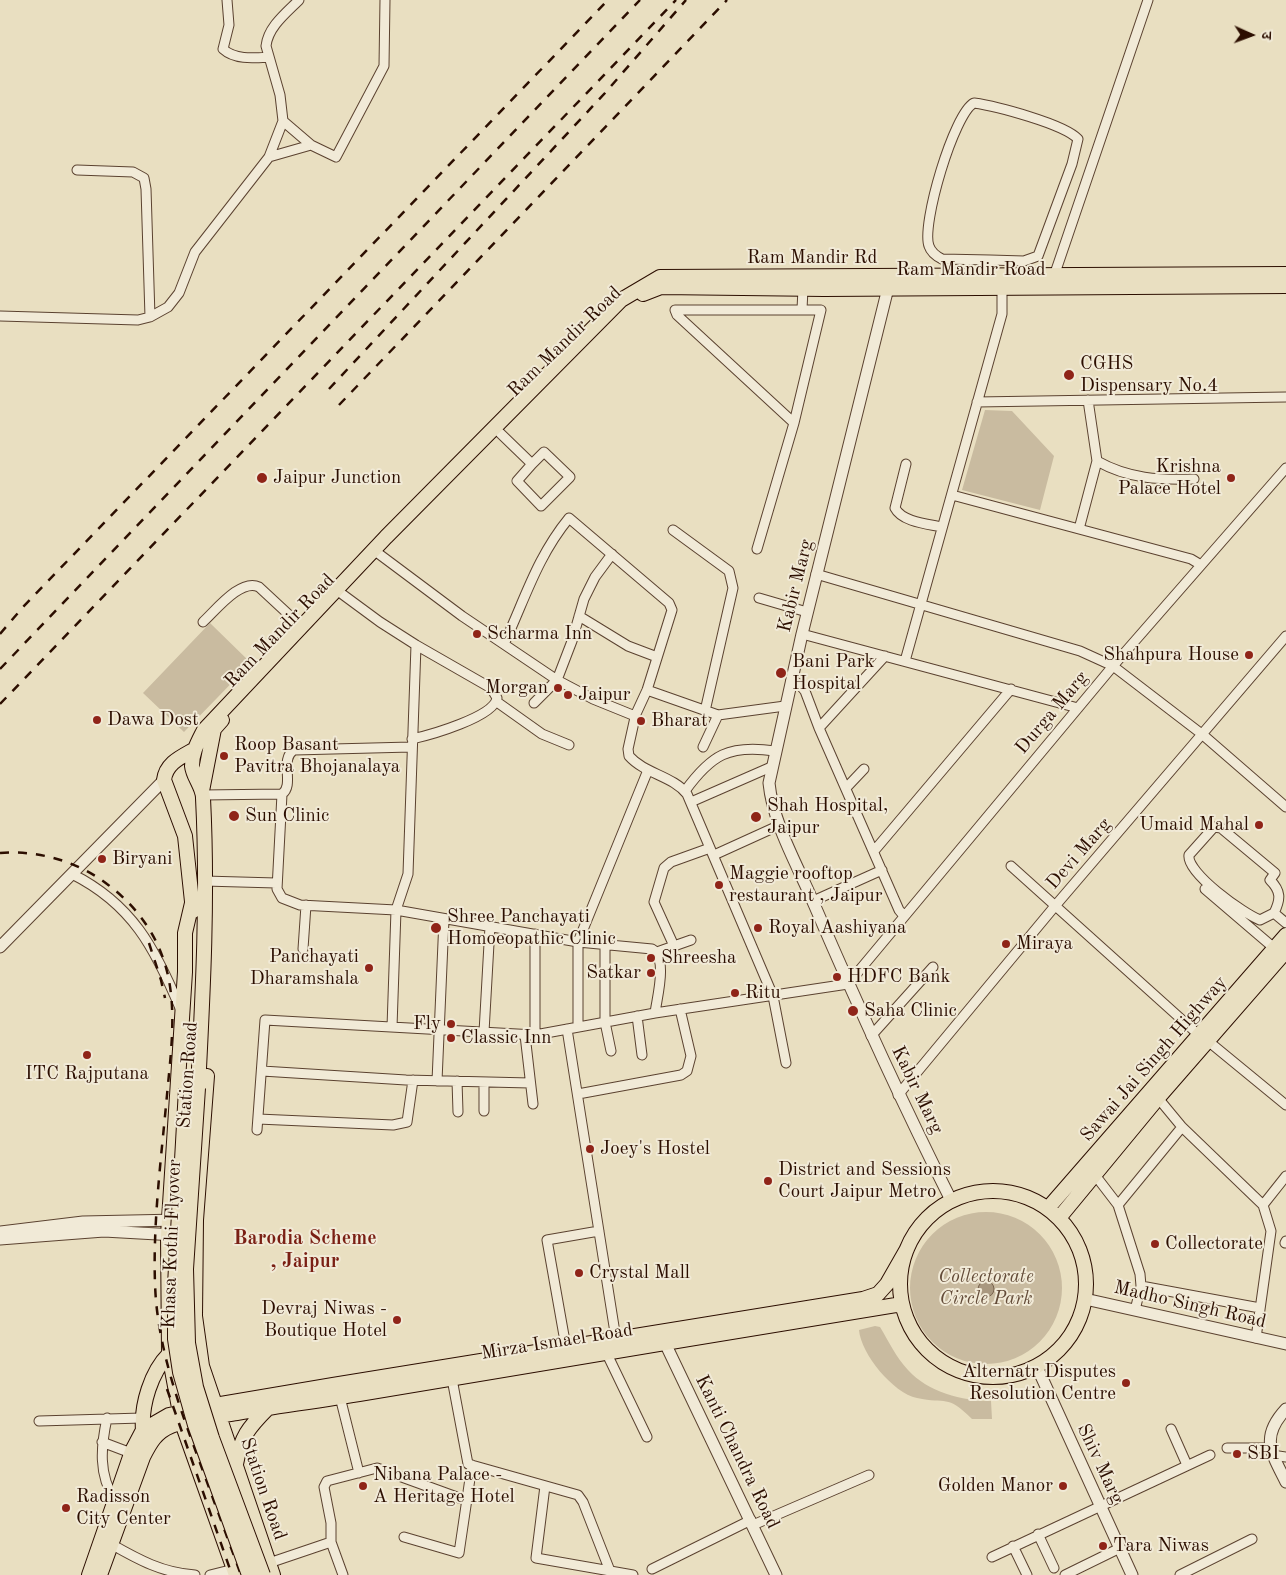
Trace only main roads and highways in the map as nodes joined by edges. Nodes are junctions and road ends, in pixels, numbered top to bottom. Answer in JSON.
{"nodes":[{"id":1,"x":1286,"y":274,"type":"edge"},
{"id":2,"x":1053,"y":282,"type":"junction"},
{"id":3,"x":803,"y":283,"type":"junction"},
{"id":4,"x":890,"y":283,"type":"junction"},
{"id":5,"x":1286,"y":286,"type":"edge"},
{"id":6,"x":621,"y":300,"type":"joint"},
{"id":7,"x":195,"y":749,"type":"junction"},
{"id":8,"x":201,"y":788,"type":"junction"},
{"id":9,"x":198,"y":902,"type":"junction"},
{"id":10,"x":199,"y":921,"type":"junction"},
{"id":11,"x":1286,"y":935,"type":"edge"},
{"id":12,"x":1280,"y":950,"type":"edge"},
{"id":13,"x":1204,"y":1038,"type":"junction"},
{"id":14,"x":1049,"y":1207,"type":"junction"},
{"id":15,"x":1059,"y":1218,"type":"junction"},
{"id":16,"x":907,"y":1249,"type":"junction"},
{"id":17,"x":902,"y":1304,"type":"junction"},
{"id":18,"x":169,"y":1354,"type":"junction"},
{"id":19,"x":268,"y":1408,"type":"junction"},
{"id":20,"x":217,"y":1410,"type":"junction"},
{"id":21,"x":181,"y":1418,"type":"junction"},
{"id":22,"x":142,"y":1424,"type":"junction"},
{"id":23,"x":236,"y":1466,"type":"junction"},
{"id":24,"x":268,"y":1571,"type":"edge"},
{"id":25,"x":235,"y":1572,"type":"edge"},
{"id":26,"x":89,"y":1575,"type":"edge"},
{"id":27,"x":100,"y":1575,"type":"edge"},
{"id":28,"x":249,"y":1575,"type":"edge"}],
"edges":[{"from":1,"to":2,"type":"main road","name":"Ram Mandir Rd"},
{"from":2,"to":4,"type":"main road","name":"Ram Mandir Road"},
{"from":2,"to":4,"type":"main road","name":"Ram Mandir Rd"},
{"from":2,"to":5,"type":"main road","name":"Ram Mandir Road"},
{"from":3,"to":4,"type":"main road","name":"Ram Mandir Rd"},
{"from":3,"to":6,"type":"main road","name":"Ram Mandir Rd"},
{"from":3,"to":8,"type":"main road","name":"Ram Mandir Road"},
{"from":6,"to":7,"type":"main road","name":"Ram Mandir Road"},
{"from":7,"to":8,"type":"main road"},
{"from":7,"to":9,"type":"main road","name":"Station Road"},
{"from":8,"to":9,"type":"main road","name":"Station Road"},
{"from":9,"to":10,"type":"main road","name":"Khasa Kothi Flyover"},
{"from":9,"to":18,"type":"main road"},
{"from":9,"to":20,"type":"main road","name":"Station Road"},
{"from":10,"to":24,"type":"main road","name":"Khasa Kothi Flyover","bridge":true},
{"from":10,"to":28,"type":"main road","name":"Khasa Kothi Flyover","bridge":true},
{"from":11,"to":12,"type":"main road","name":"Sawai Jai Singh Highway"},
{"from":12,"to":13,"type":"main road","name":"Sawai Jai Singh Highway"},
{"from":13,"to":14,"type":"main road","name":"Sawai Jai Singh Highway"},
{"from":13,"to":15,"type":"main road"},
{"from":14,"to":15,"type":"main road"},
{"from":14,"to":16,"type":"main road"},
{"from":15,"to":17,"type":"main road"},
{"from":16,"to":17,"type":"main road"},
{"from":16,"to":20,"type":"main road"},
{"from":17,"to":19,"type":"main road","name":"Mirza Ismael Road"},
{"from":18,"to":21,"type":"main road"},
{"from":18,"to":22,"type":"main road"},
{"from":19,"to":20,"type":"main road","name":"Mirza Ismael Road"},
{"from":19,"to":23,"type":"main road"},
{"from":20,"to":21,"type":"main road"},
{"from":20,"to":23,"type":"main road","name":"Station Road"},
{"from":21,"to":22,"type":"main road"},
{"from":21,"to":25,"type":"main road"},
{"from":21,"to":27,"type":"main road"},
{"from":22,"to":26,"type":"main road"},
{"from":23,"to":24,"type":"main road","name":"Station Road"}]}
